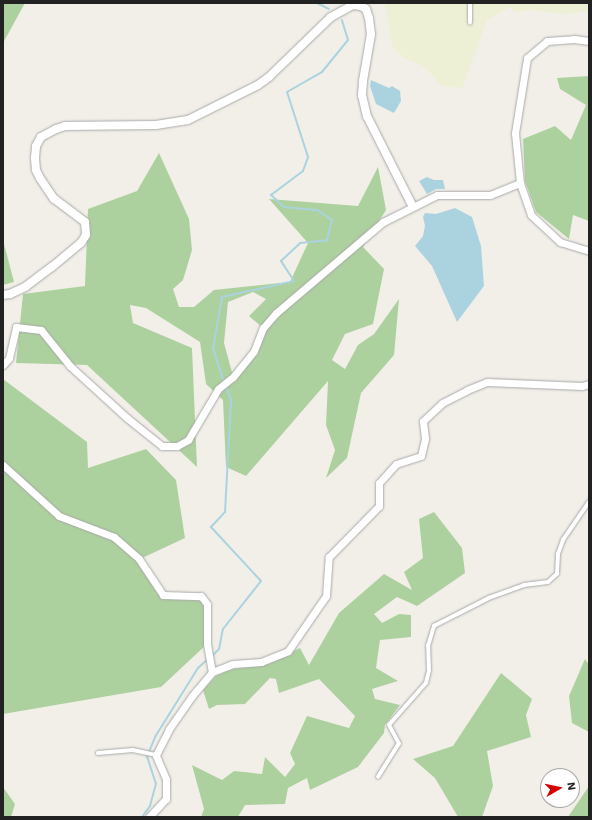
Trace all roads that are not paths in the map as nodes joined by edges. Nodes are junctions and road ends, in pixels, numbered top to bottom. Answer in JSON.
{"nodes":[{"id":1,"x":470,"y":3,"type":"edge"},
{"id":2,"x":470,"y":23,"type":"dead end"},
{"id":3,"x":589,"y":41,"type":"edge"},
{"id":4,"x":520,"y":183,"type":"junction"},
{"id":5,"x":413,"y":207,"type":"junction"},
{"id":6,"x":589,"y":252,"type":"edge"},
{"id":7,"x":3,"y":296,"type":"edge"},
{"id":8,"x":3,"y":365,"type":"edge"},
{"id":9,"x":589,"y":384,"type":"edge"},
{"id":10,"x":3,"y":465,"type":"edge"},
{"id":11,"x":589,"y":502,"type":"edge"},
{"id":12,"x":212,"y":672,"type":"junction"},
{"id":13,"x":98,"y":753,"type":"dead end"},
{"id":14,"x":156,"y":755,"type":"junction"},
{"id":15,"x":378,"y":777,"type":"dead end"},
{"id":16,"x":149,"y":817,"type":"edge"}],
"edges":[{"from":1,"to":2,"type":"lane"},
{"from":3,"to":4,"type":"street"},
{"from":4,"to":5,"type":"street"},
{"from":4,"to":6,"type":"street"},
{"from":5,"to":7,"type":"street"},
{"from":5,"to":8,"type":"street"},
{"from":9,"to":12,"type":"street"},
{"from":10,"to":12,"type":"street"},
{"from":11,"to":15,"type":"lane"},
{"from":12,"to":14,"type":"street"},
{"from":13,"to":14,"type":"lane"},
{"from":14,"to":16,"type":"street"}]}
